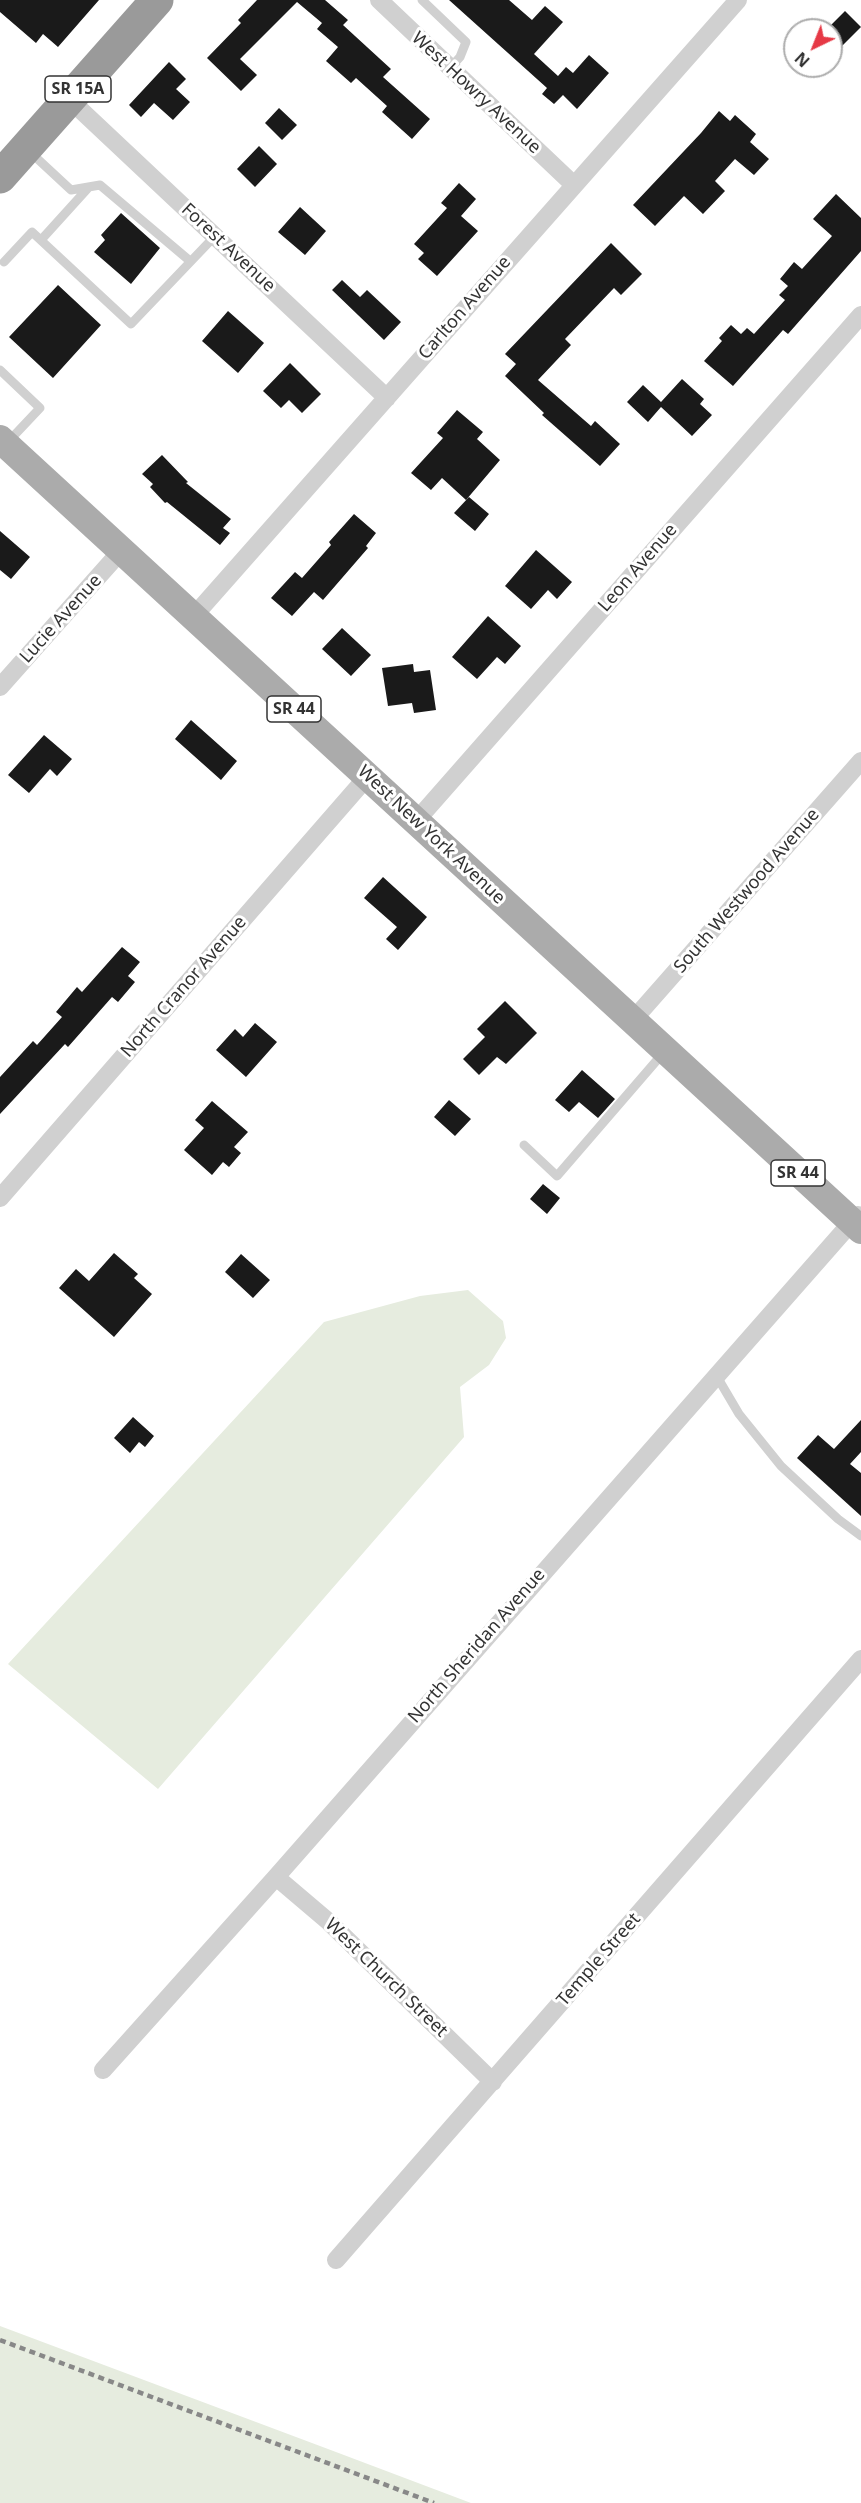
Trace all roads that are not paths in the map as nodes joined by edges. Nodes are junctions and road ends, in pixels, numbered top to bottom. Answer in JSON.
{"nodes":[{"id":1,"x":157,"y":0,"type":"edge"},
{"id":2,"x":380,"y":0,"type":"edge"},
{"id":3,"x":422,"y":0,"type":"edge"},
{"id":4,"x":738,"y":0,"type":"edge"},
{"id":5,"x":450,"y":68,"type":"junction"},
{"id":6,"x":69,"y":99,"type":"junction"},
{"id":7,"x":26,"y":148,"type":"junction"},
{"id":8,"x":0,"y":177,"type":"edge"},
{"id":9,"x":574,"y":185,"type":"junction"},
{"id":10,"x":89,"y":187,"type":"junction"},
{"id":11,"x":215,"y":236,"type":"junction"},
{"id":12,"x":41,"y":240,"type":"junction"},
{"id":13,"x":190,"y":261,"type":"junction"},
{"id":14,"x":1,"y":262,"type":"edge"},
{"id":15,"x":861,"y":315,"type":"edge"},
{"id":16,"x":0,"y":370,"type":"edge"},
{"id":17,"x":387,"y":398,"type":"junction"},
{"id":18,"x":3,"y":442,"type":"edge"},
{"id":19,"x":122,"y":551,"type":"junction"},
{"id":20,"x":193,"y":617,"type":"junction"},
{"id":21,"x":0,"y":687,"type":"edge"},
{"id":22,"x":861,"y":761,"type":"edge"},
{"id":23,"x":368,"y":777,"type":"junction"},
{"id":24,"x":416,"y":821,"type":"junction"},
{"id":25,"x":633,"y":1020,"type":"junction"},
{"id":26,"x":665,"y":1050,"type":"junction"},
{"id":27,"x":524,"y":1145,"type":"dead end"},
{"id":28,"x":0,"y":1198,"type":"edge"},
{"id":29,"x":858,"y":1221,"type":"edge"},
{"id":30,"x":716,"y":1376,"type":"junction"},
{"id":31,"x":861,"y":1536,"type":"edge"},
{"id":32,"x":861,"y":1659,"type":"edge"},
{"id":33,"x":276,"y":1877,"type":"junction"},
{"id":34,"x":102,"y":2070,"type":"dead end"},
{"id":35,"x":494,"y":2082,"type":"junction"},
{"id":36,"x":336,"y":2260,"type":"dead end"}],
"edges":[{"from":1,"to":6,"type":"highway","number":"SR 15A"},
{"from":2,"to":5,"type":"street","name":"West Howry Avenue"},
{"from":3,"to":5,"type":"lane"},
{"from":4,"to":9,"type":"street","name":"Carlton Avenue"},
{"from":5,"to":9,"type":"street","name":"West Howry Avenue"},
{"from":6,"to":7,"type":"highway","number":"SR 15A"},
{"from":6,"to":11,"type":"street","name":"Forest Avenue"},
{"from":7,"to":8,"type":"highway","number":"SR 15A"},
{"from":7,"to":10,"type":"lane"},
{"from":9,"to":17,"type":"street","name":"Carlton Avenue"},
{"from":10,"to":12,"type":"lane"},
{"from":10,"to":13,"type":"lane"},
{"from":11,"to":13,"type":"lane"},
{"from":11,"to":17,"type":"street","name":"Forest Avenue"},
{"from":12,"to":13,"type":"lane"},
{"from":12,"to":14,"type":"lane"},
{"from":15,"to":24,"type":"street","name":"Leon Avenue"},
{"from":16,"to":18,"type":"lane"},
{"from":17,"to":20,"type":"street","name":"Carlton Avenue"},
{"from":18,"to":19,"type":"main road","name":"West New York Avenue","number":"SR 44"},
{"from":19,"to":20,"type":"main road","name":"West New York Avenue","number":"SR 44"},
{"from":19,"to":21,"type":"street","name":"Lucie Avenue"},
{"from":20,"to":23,"type":"main road","name":"West New York Avenue","number":"SR 44"},
{"from":22,"to":25,"type":"street","name":"South Westwood Avenue"},
{"from":23,"to":24,"type":"main road","name":"West New York Avenue","number":"SR 44"},
{"from":23,"to":28,"type":"street","name":"North Cranor Avenue"},
{"from":24,"to":25,"type":"main road","name":"West New York Avenue","number":"SR 44"},
{"from":25,"to":26,"type":"main road","name":"West New York Avenue","number":"SR 44"},
{"from":26,"to":27,"type":"lane"},
{"from":26,"to":29,"type":"main road","name":"West New York Avenue","number":"SR 44"},
{"from":29,"to":30,"type":"street","name":"North Sheridan Avenue"},
{"from":30,"to":31,"type":"lane"},
{"from":30,"to":33,"type":"street","name":"North Sheridan Avenue"},
{"from":32,"to":35,"type":"street","name":"Temple Street"},
{"from":33,"to":34,"type":"street","name":"North Sheridan Avenue"},
{"from":33,"to":35,"type":"street","name":"West Church Street"},
{"from":35,"to":36,"type":"street","name":"Temple Street"}]}
